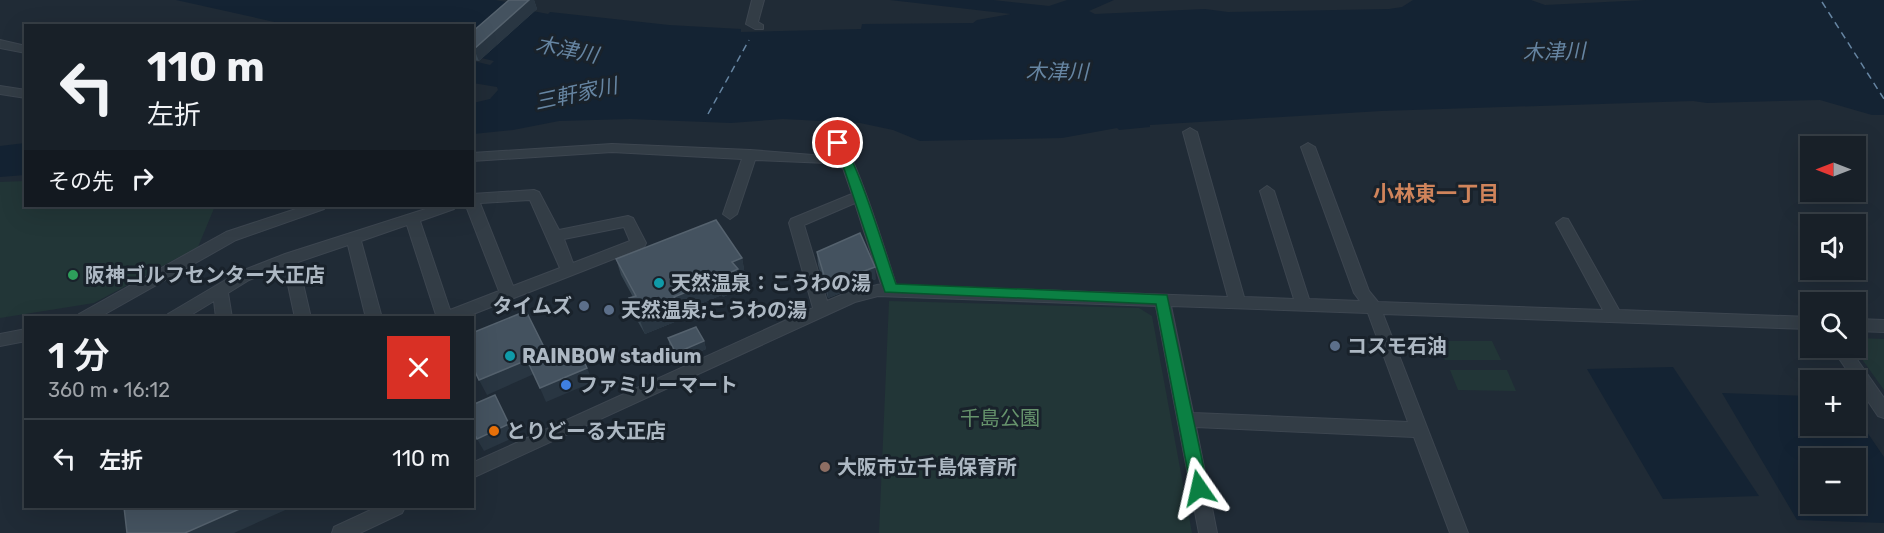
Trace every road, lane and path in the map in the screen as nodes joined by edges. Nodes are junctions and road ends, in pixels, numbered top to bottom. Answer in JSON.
{"nodes":[{"id":1,"x":758,"y":0,"type":"edge"},
{"id":2,"x":759,"y":27,"type":"dead end"},
{"id":3,"x":0,"y":44,"type":"edge"},
{"id":4,"x":24,"y":50,"type":"edge"},
{"id":5,"x":0,"y":90,"type":"edge"},
{"id":6,"x":24,"y":94,"type":"edge"},
{"id":7,"x":1190,"y":132,"type":"dead end"},
{"id":8,"x":838,"y":143,"type":"dead end"},
{"id":9,"x":1308,"y":147,"type":"dead end"},
{"id":10,"x":750,"y":154,"type":"junction"},
{"id":11,"x":474,"y":157,"type":"edge"},
{"id":12,"x":848,"y":165,"type":"junction"},
{"id":13,"x":1267,"y":191,"type":"dead end"},
{"id":14,"x":859,"y":196,"type":"junction"},
{"id":15,"x":474,"y":200,"type":"edge"},
{"id":16,"x":474,"y":205,"type":"edge"},
{"id":17,"x":316,"y":207,"type":"edge"},
{"id":18,"x":446,"y":207,"type":"edge"},
{"id":19,"x":730,"y":214,"type":"dead end"},
{"id":20,"x":412,"y":218,"type":"junction"},
{"id":21,"x":1563,"y":223,"type":"dead end"},
{"id":22,"x":555,"y":236,"type":"junction"},
{"id":23,"x":353,"y":237,"type":"junction"},
{"id":24,"x":291,"y":258,"type":"junction"},
{"id":25,"x":569,"y":271,"type":"junction"},
{"id":26,"x":890,"y":289,"type":"junction"},
{"id":27,"x":220,"y":291,"type":"junction"},
{"id":28,"x":508,"y":294,"type":"junction"},
{"id":29,"x":1162,"y":299,"type":"junction"},
{"id":30,"x":1237,"y":301,"type":"junction"},
{"id":31,"x":1303,"y":304,"type":"junction"},
{"id":32,"x":1373,"y":307,"type":"junction"},
{"id":33,"x":822,"y":310,"type":"junction"},
{"id":34,"x":110,"y":311,"type":"edge"},
{"id":35,"x":1614,"y":315,"type":"junction"},
{"id":36,"x":92,"y":316,"type":"edge"},
{"id":37,"x":177,"y":316,"type":"edge"},
{"id":38,"x":224,"y":316,"type":"edge"},
{"id":39,"x":303,"y":316,"type":"edge"},
{"id":40,"x":373,"y":316,"type":"edge"},
{"id":41,"x":445,"y":316,"type":"edge"},
{"id":42,"x":451,"y":316,"type":"edge"},
{"id":43,"x":1800,"y":323,"type":"edge"},
{"id":44,"x":1866,"y":325,"type":"edge"},
{"id":45,"x":1884,"y":326,"type":"edge"},
{"id":46,"x":24,"y":335,"type":"edge"},
{"id":47,"x":0,"y":340,"type":"edge"},
{"id":48,"x":1847,"y":358,"type":"edge"},
{"id":49,"x":1884,"y":411,"type":"edge"},
{"id":50,"x":1186,"y":420,"type":"junction"},
{"id":51,"x":1420,"y":430,"type":"junction"},
{"id":52,"x":474,"y":470,"type":"edge"},
{"id":53,"x":394,"y":508,"type":"edge"},
{"id":54,"x":341,"y":533,"type":"edge"},
{"id":55,"x":1208,"y":533,"type":"edge"},
{"id":56,"x":1459,"y":533,"type":"edge"}],
"edges":[{"from":1,"to":2,"type":"street"},
{"from":3,"to":4,"type":"street"},
{"from":5,"to":6,"type":"street"},
{"from":7,"to":30,"type":"street"},
{"from":8,"to":12,"type":"street"},
{"from":9,"to":32,"type":"street"},
{"from":10,"to":11,"type":"street"},
{"from":10,"to":12,"type":"street"},
{"from":10,"to":19,"type":"street"},
{"from":12,"to":14,"type":"street"},
{"from":13,"to":31,"type":"street"},
{"from":14,"to":26,"type":"street"},
{"from":14,"to":33,"type":"street"},
{"from":15,"to":22,"type":"street"},
{"from":16,"to":28,"type":"street"},
{"from":17,"to":34,"type":"street"},
{"from":18,"to":20,"type":"street"},
{"from":20,"to":23,"type":"street"},
{"from":20,"to":41,"type":"street"},
{"from":21,"to":35,"type":"street"},
{"from":22,"to":25,"type":"street"},
{"from":22,"to":25,"type":"street"},
{"from":23,"to":24,"type":"street"},
{"from":23,"to":40,"type":"street"},
{"from":24,"to":27,"type":"street"},
{"from":24,"to":39,"type":"street"},
{"from":25,"to":28,"type":"street"},
{"from":26,"to":29,"type":"street"},
{"from":26,"to":33,"type":"street"},
{"from":27,"to":37,"type":"street"},
{"from":27,"to":38,"type":"street"},
{"from":28,"to":42,"type":"street"},
{"from":29,"to":30,"type":"street"},
{"from":29,"to":50,"type":"street"},
{"from":30,"to":31,"type":"street"},
{"from":31,"to":32,"type":"street"},
{"from":32,"to":35,"type":"street"},
{"from":32,"to":51,"type":"street"},
{"from":33,"to":52,"type":"street"},
{"from":34,"to":36,"type":"street"},
{"from":35,"to":43,"type":"street"},
{"from":44,"to":45,"type":"street"},
{"from":46,"to":47,"type":"street"},
{"from":48,"to":49,"type":"street"},
{"from":50,"to":51,"type":"street"},
{"from":50,"to":55,"type":"street"},
{"from":51,"to":56,"type":"street"},
{"from":53,"to":54,"type":"street"}]}
